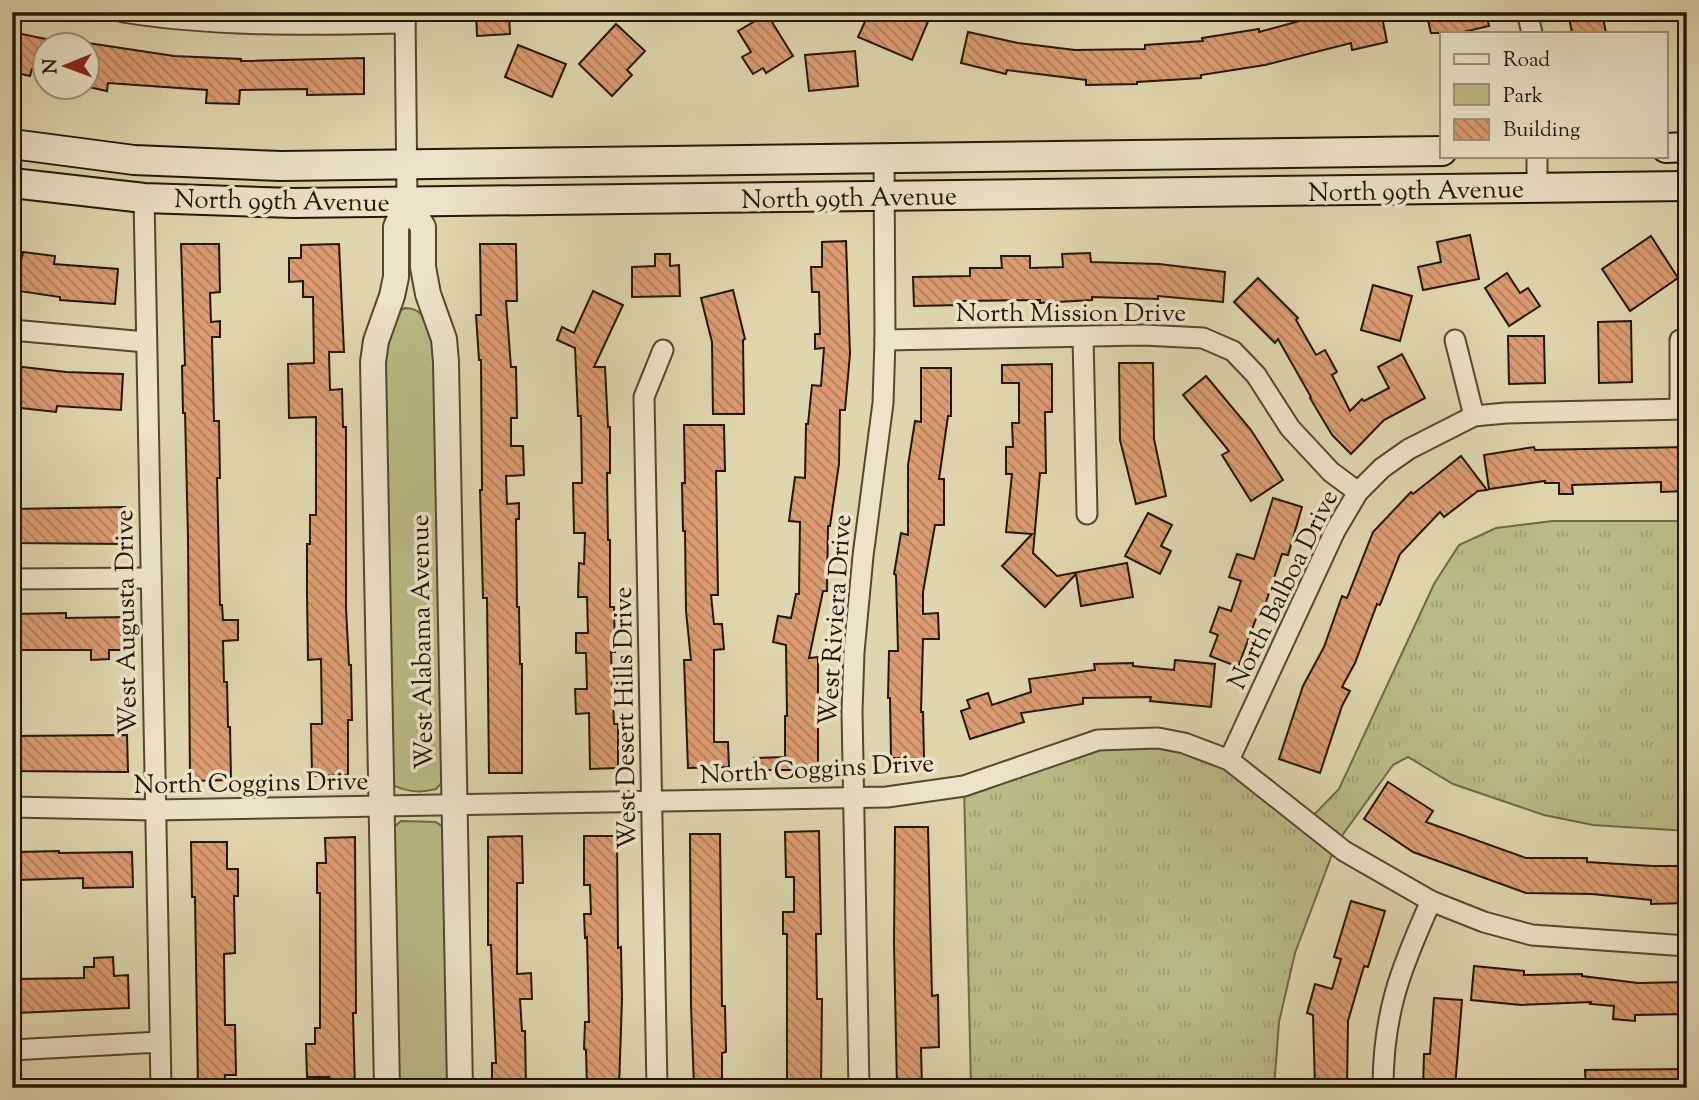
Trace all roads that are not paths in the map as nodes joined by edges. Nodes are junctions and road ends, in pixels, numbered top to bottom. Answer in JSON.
{"nodes":[{"id":1,"x":124,"y":12,"type":"edge"},
{"id":2,"x":1527,"y":12,"type":"edge"},
{"id":3,"x":405,"y":18,"type":"edge"},
{"id":4,"x":1532,"y":32,"type":"edge"},
{"id":5,"x":12,"y":144,"type":"edge"},
{"id":6,"x":1668,"y":148,"type":"edge"},
{"id":7,"x":1687,"y":148,"type":"edge"},
{"id":8,"x":1440,"y":150,"type":"edge"},
{"id":9,"x":884,"y":157,"type":"junction"},
{"id":10,"x":1538,"y":158,"type":"edge"},
{"id":11,"x":407,"y":164,"type":"junction"},
{"id":12,"x":12,"y":183,"type":"edge"},
{"id":13,"x":1687,"y":186,"type":"edge"},
{"id":14,"x":1537,"y":188,"type":"junction"},
{"id":15,"x":884,"y":197,"type":"junction"},
{"id":16,"x":144,"y":198,"type":"junction"},
{"id":17,"x":407,"y":202,"type":"junction"},
{"id":18,"x":12,"y":330,"type":"edge"},
{"id":19,"x":1083,"y":337,"type":"junction"},
{"id":20,"x":1455,"y":340,"type":"dead end"},
{"id":21,"x":1680,"y":340,"type":"dead end"},
{"id":22,"x":885,"y":341,"type":"junction"},
{"id":23,"x":146,"y":342,"type":"junction"},
{"id":24,"x":663,"y":350,"type":"dead end"},
{"id":25,"x":1683,"y":409,"type":"edge"},
{"id":26,"x":1474,"y":416,"type":"junction"},
{"id":27,"x":1358,"y":492,"type":"junction"},
{"id":28,"x":1087,"y":514,"type":"dead end"},
{"id":29,"x":12,"y":579,"type":"edge"},
{"id":30,"x":150,"y":579,"type":"junction"},
{"id":31,"x":1229,"y":760,"type":"junction"},
{"id":32,"x":852,"y":797,"type":"junction"},
{"id":33,"x":652,"y":801,"type":"junction"},
{"id":34,"x":454,"y":805,"type":"junction"},
{"id":35,"x":12,"y":807,"type":"edge"},
{"id":36,"x":382,"y":807,"type":"junction"},
{"id":37,"x":154,"y":810,"type":"junction"},
{"id":38,"x":1431,"y":901,"type":"junction"},
{"id":39,"x":1687,"y":946,"type":"edge"},
{"id":40,"x":160,"y":1042,"type":"junction"},
{"id":41,"x":12,"y":1050,"type":"edge"},
{"id":42,"x":161,"y":1088,"type":"edge"},
{"id":43,"x":387,"y":1088,"type":"edge"},
{"id":44,"x":460,"y":1088,"type":"edge"},
{"id":45,"x":657,"y":1088,"type":"edge"},
{"id":46,"x":859,"y":1088,"type":"edge"},
{"id":47,"x":1383,"y":1088,"type":"edge"}],
"edges":[{"from":1,"to":3,"type":"street"},
{"from":2,"to":4,"type":"street"},
{"from":3,"to":11,"type":"street","name":"West Alabama Avenue"},
{"from":5,"to":11,"type":"main road","name":"North 99th Avenue"},
{"from":6,"to":7,"type":"main road"},
{"from":8,"to":9,"type":"main road","name":"North 99th Avenue"},
{"from":9,"to":11,"type":"main road","name":"North 99th Avenue"},
{"from":9,"to":15,"type":"street","name":"West Riviera Drive"},
{"from":10,"to":14,"type":"street"},
{"from":11,"to":17,"type":"street","name":"West Alabama Avenue"},
{"from":12,"to":16,"type":"main road","name":"North 99th Avenue"},
{"from":13,"to":14,"type":"main road","name":"North 99th Avenue"},
{"from":14,"to":15,"type":"main road","name":"North 99th Avenue"},
{"from":15,"to":17,"type":"main road","name":"North 99th Avenue"},
{"from":15,"to":22,"type":"street","name":"West Riviera Drive"},
{"from":16,"to":17,"type":"main road","name":"North 99th Avenue"},
{"from":16,"to":23,"type":"street","name":"West Augusta Drive"},
{"from":17,"to":34,"type":"street","name":"West Alabama Avenue"},
{"from":17,"to":36,"type":"street","name":"West Alabama Avenue"},
{"from":18,"to":23,"type":"street"},
{"from":19,"to":22,"type":"street","name":"North Mission Drive"},
{"from":19,"to":27,"type":"street","name":"North Mission Drive"},
{"from":19,"to":28,"type":"street"},
{"from":20,"to":26,"type":"street"},
{"from":21,"to":25,"type":"street","name":"North Balboa Drive"},
{"from":22,"to":32,"type":"street","name":"West Riviera Drive"},
{"from":23,"to":30,"type":"street","name":"West Augusta Drive"},
{"from":24,"to":33,"type":"street","name":"West Desert Hills Drive"},
{"from":25,"to":26,"type":"street","name":"North Balboa Drive"},
{"from":26,"to":27,"type":"street","name":"North Balboa Drive"},
{"from":27,"to":31,"type":"street","name":"North Balboa Drive"},
{"from":29,"to":30,"type":"street"},
{"from":30,"to":37,"type":"street","name":"West Augusta Drive"},
{"from":31,"to":32,"type":"street","name":"North Coggins Drive"},
{"from":31,"to":38,"type":"street","name":"North Coggins Drive"},
{"from":32,"to":33,"type":"street","name":"North Coggins Drive"},
{"from":32,"to":46,"type":"street","name":"West Riviera Drive"},
{"from":33,"to":34,"type":"street","name":"North Coggins Drive"},
{"from":33,"to":45,"type":"street","name":"West Desert Hills Drive"},
{"from":34,"to":36,"type":"street","name":"North Coggins Drive"},
{"from":34,"to":44,"type":"street","name":"West Alabama Avenue"},
{"from":35,"to":37,"type":"street","name":"North Coggins Drive"},
{"from":36,"to":37,"type":"street","name":"North Coggins Drive"},
{"from":36,"to":43,"type":"street","name":"West Alabama Avenue"},
{"from":37,"to":40,"type":"street","name":"West Augusta Drive"},
{"from":38,"to":39,"type":"street","name":"North Coggins Drive"},
{"from":38,"to":47,"type":"street"},
{"from":40,"to":41,"type":"street"},
{"from":40,"to":42,"type":"street","name":"West Augusta Drive"}]}
